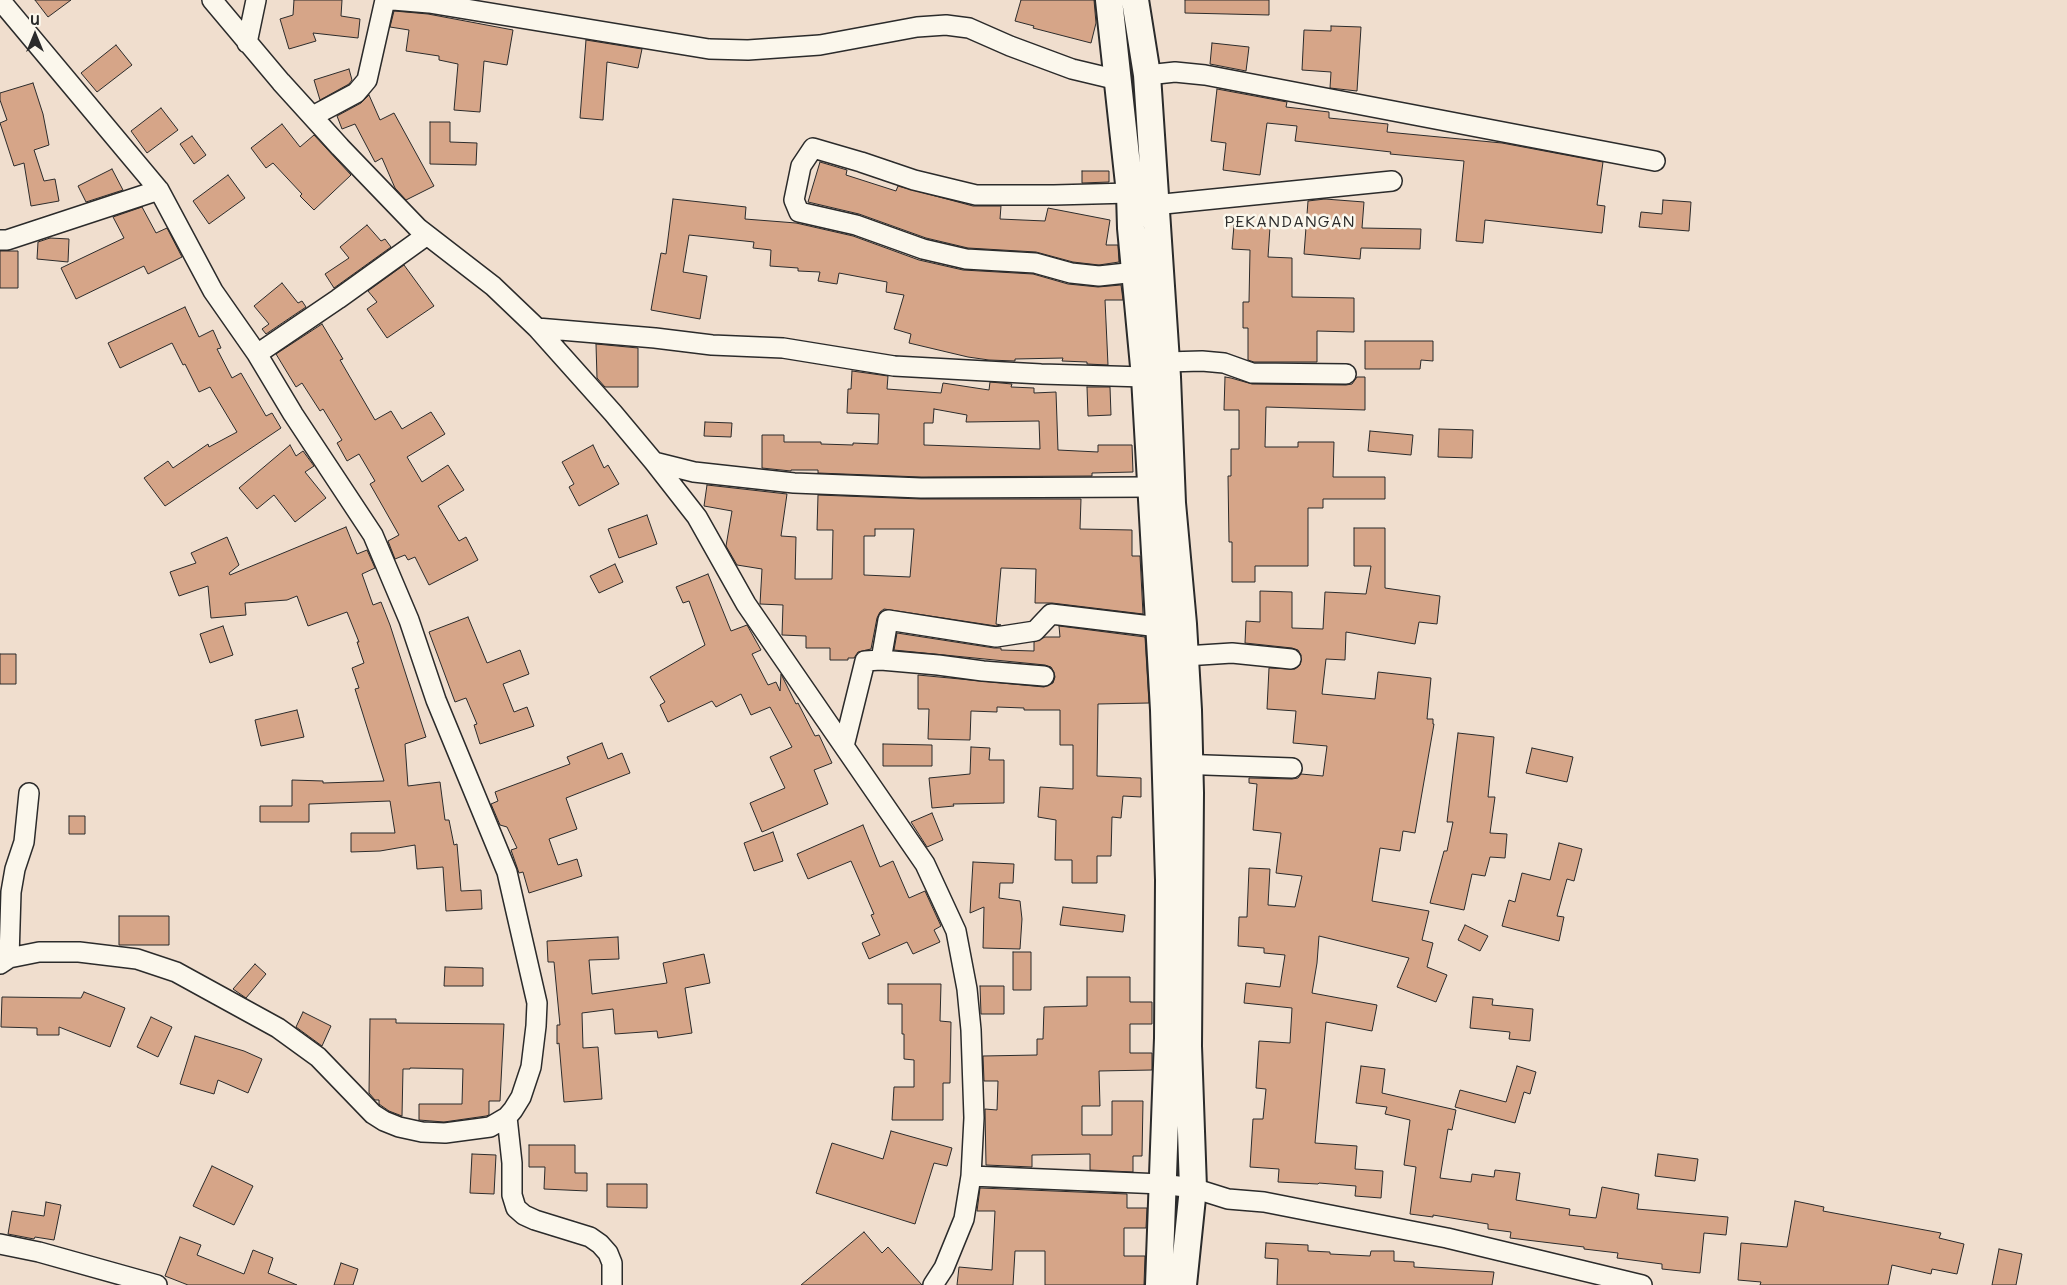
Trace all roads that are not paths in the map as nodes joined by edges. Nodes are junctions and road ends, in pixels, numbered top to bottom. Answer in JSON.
{"nodes":[{"id":1,"x":0,"y":0,"type":"edge"},
{"id":2,"x":212,"y":0,"type":"edge"},
{"id":3,"x":256,"y":0,"type":"edge"},
{"id":4,"x":385,"y":0,"type":"edge"},
{"id":5,"x":393,"y":0,"type":"edge"},
{"id":6,"x":1109,"y":0,"type":"edge"},
{"id":7,"x":1136,"y":0,"type":"edge"},
{"id":8,"x":247,"y":43,"type":"junction"},
{"id":9,"x":1147,"y":75,"type":"junction"},
{"id":10,"x":1118,"y":80,"type":"junction"},
{"id":11,"x":313,"y":116,"type":"junction"},
{"id":12,"x":1655,"y":161,"type":"dead end"},
{"id":13,"x":1392,"y":181,"type":"dead end"},
{"id":14,"x":159,"y":190,"type":"junction"},
{"id":15,"x":1130,"y":193,"type":"junction"},
{"id":16,"x":1163,"y":203,"type":"junction"},
{"id":17,"x":427,"y":235,"type":"junction"},
{"id":18,"x":0,"y":240,"type":"edge"},
{"id":19,"x":1136,"y":272,"type":"junction"},
{"id":20,"x":537,"y":328,"type":"junction"},
{"id":21,"x":257,"y":354,"type":"junction"},
{"id":22,"x":1155,"y":369,"type":"junction"},
{"id":23,"x":1346,"y":374,"type":"dead end"},
{"id":24,"x":654,"y":462,"type":"junction"},
{"id":25,"x":1152,"y":487,"type":"junction"},
{"id":26,"x":1159,"y":627,"type":"junction"},
{"id":27,"x":1191,"y":655,"type":"junction"},
{"id":28,"x":1291,"y":659,"type":"dead end"},
{"id":29,"x":881,"y":660,"type":"junction"},
{"id":30,"x":1044,"y":676,"type":"dead end"},
{"id":31,"x":844,"y":746,"type":"junction"},
{"id":32,"x":1186,"y":764,"type":"junction"},
{"id":33,"x":1292,"y":768,"type":"dead end"},
{"id":34,"x":29,"y":793,"type":"dead end"},
{"id":35,"x":4,"y":961,"type":"edge"},
{"id":36,"x":1178,"y":1039,"type":"junction"},
{"id":37,"x":507,"y":1117,"type":"junction"},
{"id":38,"x":971,"y":1176,"type":"junction"},
{"id":39,"x":1162,"y":1184,"type":"junction"},
{"id":40,"x":1193,"y":1188,"type":"junction"},
{"id":41,"x":0,"y":1244,"type":"edge"},
{"id":42,"x":129,"y":1281,"type":"edge"},
{"id":43,"x":157,"y":1285,"type":"edge"},
{"id":44,"x":612,"y":1285,"type":"edge"},
{"id":45,"x":933,"y":1285,"type":"edge"},
{"id":46,"x":1159,"y":1285,"type":"edge"},
{"id":47,"x":1184,"y":1285,"type":"edge"},
{"id":48,"x":1642,"y":1285,"type":"edge"}],
"edges":[{"from":1,"to":14,"type":"street"},
{"from":2,"to":8,"type":"street"},
{"from":3,"to":8,"type":"street"},
{"from":4,"to":11,"type":"street"},
{"from":5,"to":10,"type":"street"},
{"from":6,"to":10,"type":"main road"},
{"from":7,"to":9,"type":"main road"},
{"from":8,"to":11,"type":"street"},
{"from":9,"to":10,"type":"main road"},
{"from":9,"to":12,"type":"street"},
{"from":9,"to":16,"type":"main road"},
{"from":10,"to":15,"type":"main road"},
{"from":11,"to":17,"type":"street"},
{"from":13,"to":16,"type":"street"},
{"from":14,"to":18,"type":"street"},
{"from":14,"to":21,"type":"street"},
{"from":15,"to":19,"type":"main road"},
{"from":15,"to":19,"type":"street"},
{"from":16,"to":22,"type":"main road"},
{"from":17,"to":20,"type":"street"},
{"from":17,"to":21,"type":"street"},
{"from":19,"to":22,"type":"main road"},
{"from":20,"to":22,"type":"street"},
{"from":20,"to":24,"type":"street"},
{"from":21,"to":37,"type":"street"},
{"from":22,"to":23,"type":"street"},
{"from":22,"to":25,"type":"main road"},
{"from":22,"to":27,"type":"main road"},
{"from":24,"to":25,"type":"street"},
{"from":24,"to":31,"type":"street"},
{"from":25,"to":26,"type":"main road"},
{"from":26,"to":29,"type":"street"},
{"from":26,"to":32,"type":"main road"},
{"from":27,"to":28,"type":"street"},
{"from":27,"to":32,"type":"main road"},
{"from":29,"to":30,"type":"street"},
{"from":29,"to":31,"type":"street"},
{"from":31,"to":38,"type":"street"},
{"from":32,"to":33,"type":"street"},
{"from":32,"to":36,"type":"main road"},
{"from":34,"to":35,"type":"street"},
{"from":35,"to":37,"type":"street"},
{"from":36,"to":39,"type":"main road"},
{"from":36,"to":40,"type":"main road"},
{"from":37,"to":44,"type":"street"},
{"from":38,"to":39,"type":"street"},
{"from":38,"to":45,"type":"street"},
{"from":39,"to":40,"type":"street"},
{"from":39,"to":46,"type":"main road"},
{"from":40,"to":47,"type":"main road"},
{"from":40,"to":48,"type":"street"},
{"from":41,"to":42,"type":"street"},
{"from":42,"to":43,"type":"street"}]}
